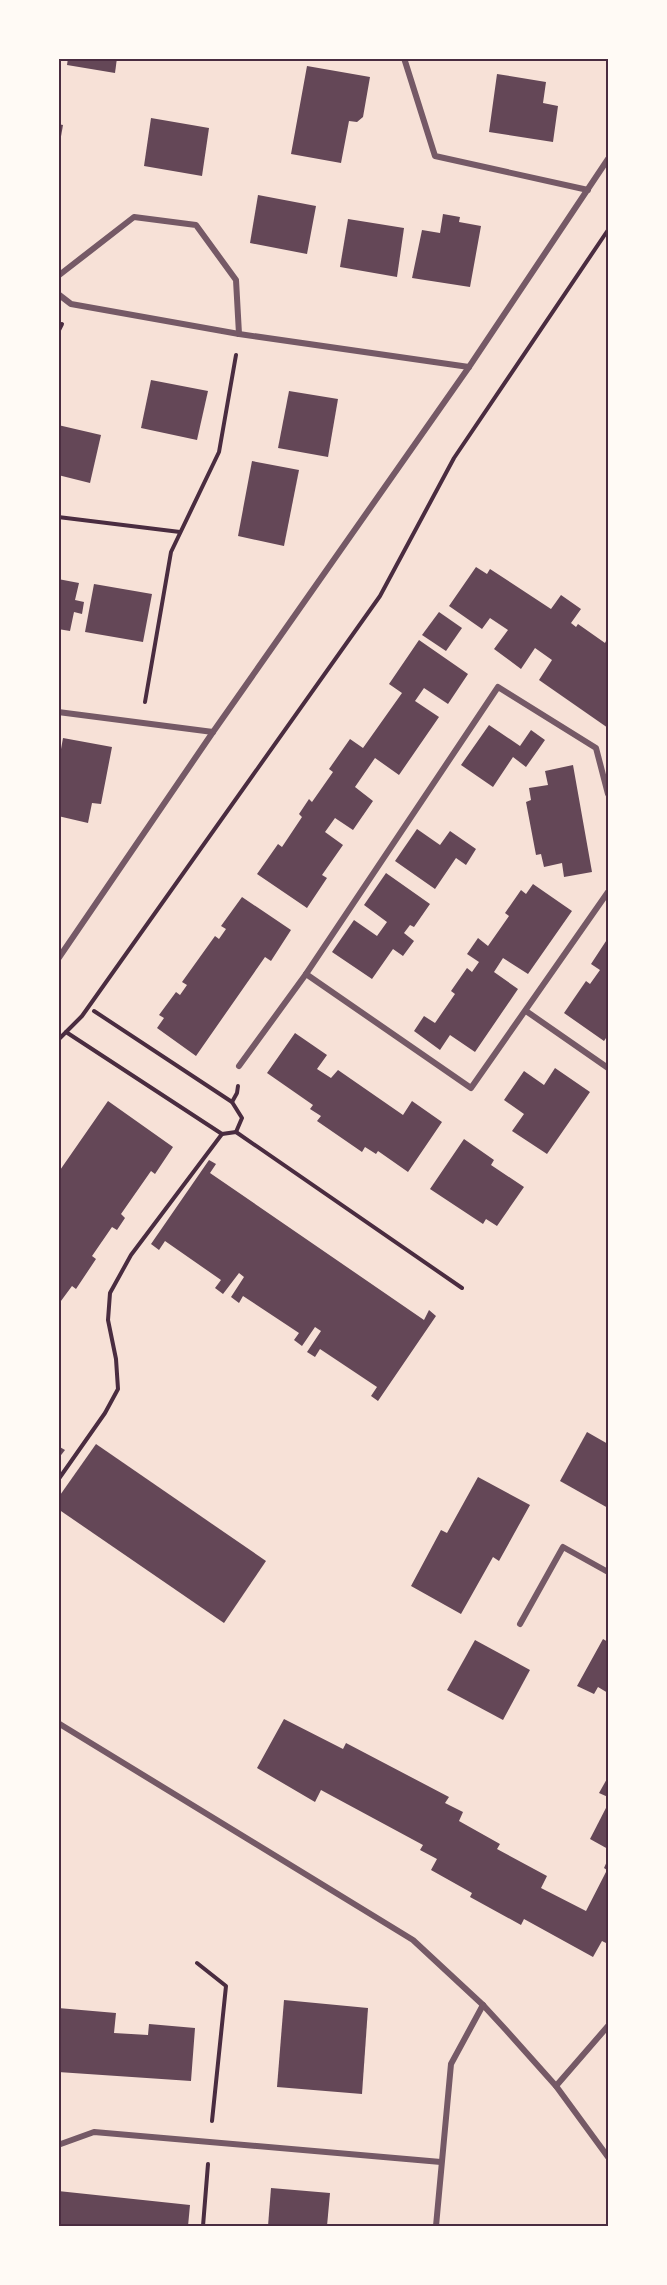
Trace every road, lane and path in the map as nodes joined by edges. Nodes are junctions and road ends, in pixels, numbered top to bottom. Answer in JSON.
{"nodes":[{"id":1,"x":404,"y":58,"type":"edge"},
{"id":2,"x":609,"y":159,"type":"edge"},
{"id":3,"x":588,"y":190,"type":"junction"},
{"id":4,"x":609,"y":230,"type":"edge"},
{"id":5,"x":58,"y":276,"type":"edge"},
{"id":6,"x":58,"y":294,"type":"edge"},
{"id":7,"x":239,"y":334,"type":"junction"},
{"id":8,"x":469,"y":367,"type":"junction"},
{"id":9,"x":58,"y":517,"type":"edge"},
{"id":10,"x":180,"y":532,"type":"junction"},
{"id":11,"x":58,"y":712,"type":"edge"},
{"id":12,"x":142,"y":722,"type":"junction"},
{"id":13,"x":213,"y":732,"type":"junction"},
{"id":14,"x":609,"y":794,"type":"edge"},
{"id":15,"x":609,"y":892,"type":"edge"},
{"id":16,"x":58,"y":959,"type":"edge"},
{"id":17,"x":306,"y":974,"type":"junction"},
{"id":18,"x":94,"y":1011,"type":"dead end"},
{"id":19,"x":526,"y":1011,"type":"junction"},
{"id":20,"x":66,"y":1032,"type":"junction"},
{"id":21,"x":58,"y":1040,"type":"edge"},
{"id":22,"x":239,"y":1066,"type":"dead end"},
{"id":23,"x":609,"y":1068,"type":"edge"},
{"id":24,"x":236,"y":1132,"type":"junction"},
{"id":25,"x":222,"y":1134,"type":"junction"},
{"id":26,"x":462,"y":1288,"type":"dead end"},
{"id":27,"x":58,"y":1480,"type":"edge"},
{"id":28,"x":609,"y":1572,"type":"edge"},
{"id":29,"x":520,"y":1624,"type":"dead end"},
{"id":30,"x":58,"y":1724,"type":"edge"},
{"id":31,"x":197,"y":1963,"type":"dead end"},
{"id":32,"x":483,"y":2005,"type":"junction"},
{"id":33,"x":609,"y":2026,"type":"edge"},
{"id":34,"x":556,"y":2086,"type":"junction"},
{"id":35,"x":210,"y":2142,"type":"junction"},
{"id":36,"x":58,"y":2145,"type":"edge"},
{"id":37,"x":609,"y":2157,"type":"edge"},
{"id":38,"x":441,"y":2162,"type":"junction"},
{"id":39,"x":203,"y":2226,"type":"edge"},
{"id":40,"x":436,"y":2226,"type":"edge"}],
"edges":[{"from":1,"to":3,"type":"street"},
{"from":2,"to":3,"type":"street"},
{"from":3,"to":8,"type":"street"},
{"from":4,"to":20,"type":"path"},
{"from":5,"to":7,"type":"street"},
{"from":6,"to":7,"type":"street"},
{"from":7,"to":8,"type":"street"},
{"from":7,"to":10,"type":"path"},
{"from":8,"to":13,"type":"street"},
{"from":9,"to":10,"type":"path"},
{"from":10,"to":12,"type":"path"},
{"from":11,"to":12,"type":"street"},
{"from":12,"to":13,"type":"street"},
{"from":13,"to":16,"type":"street"},
{"from":14,"to":17,"type":"street"},
{"from":15,"to":19,"type":"street"},
{"from":17,"to":19,"type":"street"},
{"from":17,"to":22,"type":"street"},
{"from":18,"to":24,"type":"path"},
{"from":19,"to":23,"type":"street"},
{"from":20,"to":21,"type":"path"},
{"from":20,"to":25,"type":"path"},
{"from":24,"to":25,"type":"path"},
{"from":24,"to":26,"type":"path"},
{"from":25,"to":27,"type":"path"},
{"from":28,"to":29,"type":"street"},
{"from":30,"to":32,"type":"street"},
{"from":31,"to":35,"type":"path"},
{"from":32,"to":34,"type":"street"},
{"from":32,"to":38,"type":"street"},
{"from":33,"to":34,"type":"street"},
{"from":34,"to":37,"type":"street"},
{"from":35,"to":36,"type":"street"},
{"from":35,"to":38,"type":"street"},
{"from":35,"to":39,"type":"path"},
{"from":38,"to":40,"type":"street"}]}
